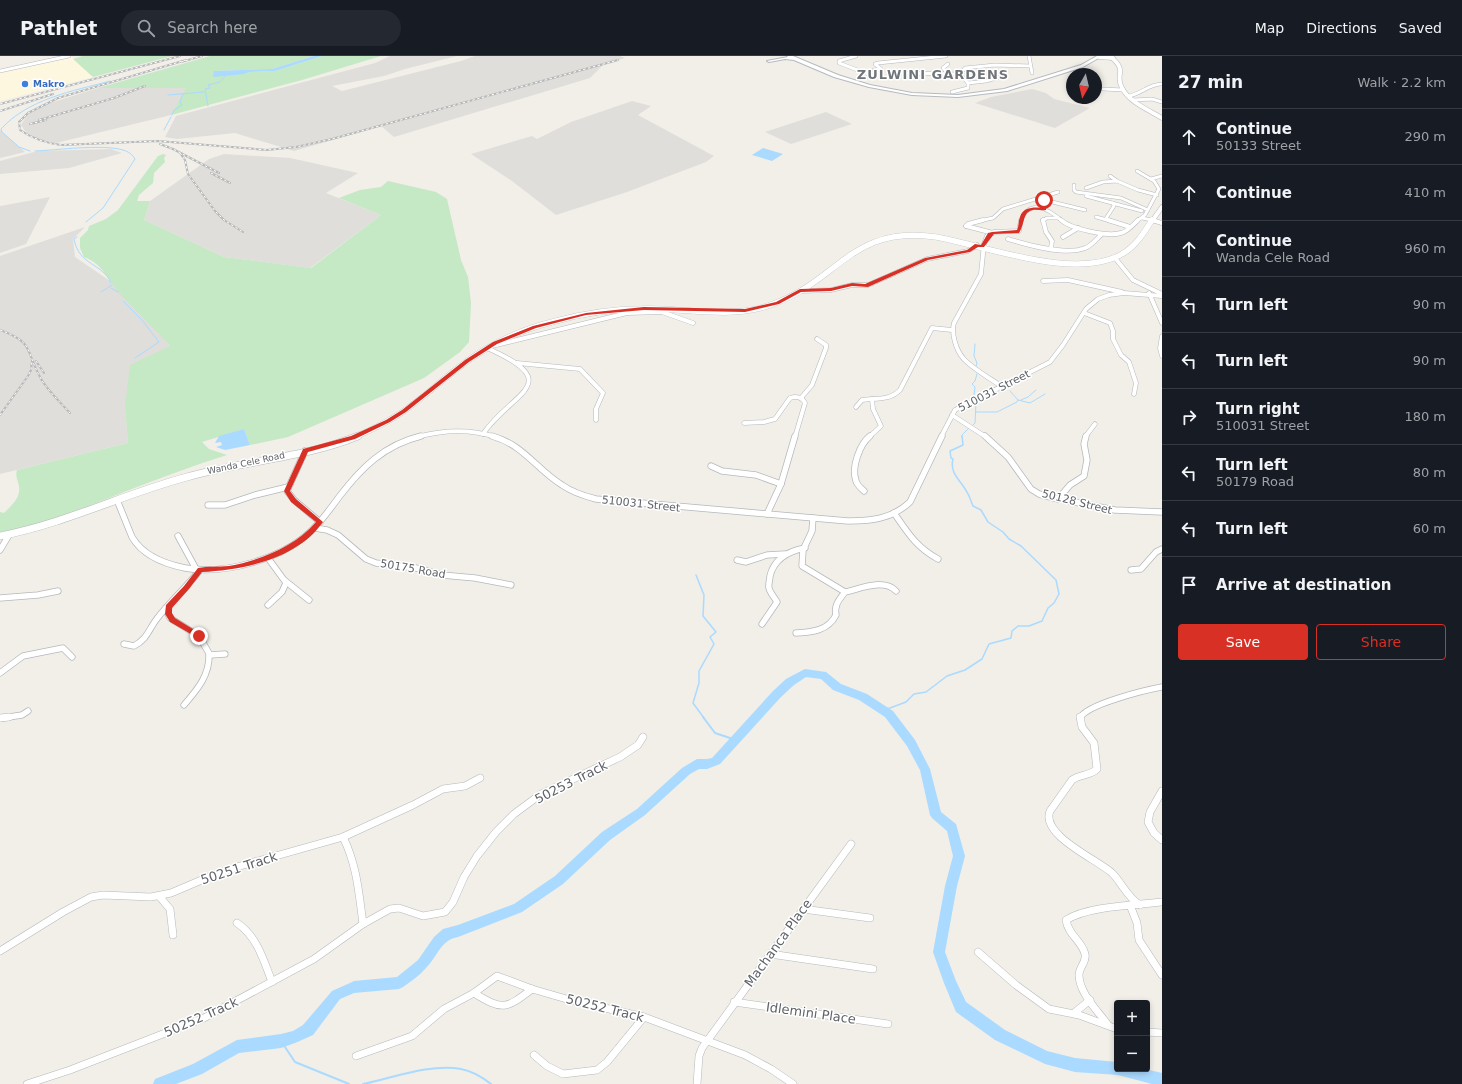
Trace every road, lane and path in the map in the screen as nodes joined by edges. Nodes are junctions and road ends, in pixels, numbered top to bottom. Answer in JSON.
{"nodes":[{"id":1,"x":64,"y":56,"type":"edge"},
{"id":2,"x":69,"y":56,"type":"edge"},
{"id":3,"x":789,"y":56,"type":"edge"},
{"id":4,"x":793,"y":56,"type":"edge"},
{"id":5,"x":856,"y":56,"type":"edge"},
{"id":6,"x":946,"y":56,"type":"edge"},
{"id":7,"x":1029,"y":56,"type":"edge"},
{"id":8,"x":1100,"y":56,"type":"edge"},
{"id":9,"x":1112,"y":57,"type":"edge"},
{"id":10,"x":798,"y":60,"type":"junction"},
{"id":11,"x":769,"y":61,"type":"dead end"},
{"id":12,"x":948,"y":64,"type":"dead end"},
{"id":13,"x":1030,"y":66,"type":"junction"},
{"id":14,"x":874,"y":70,"type":"dead end"},
{"id":15,"x":0,"y":71,"type":"edge"},
{"id":16,"x":897,"y":73,"type":"dead end"},
{"id":17,"x":1032,"y":73,"type":"dead end"},
{"id":18,"x":868,"y":74,"type":"dead end"},
{"id":19,"x":948,"y":74,"type":"junction"},
{"id":20,"x":960,"y":74,"type":"junction"},
{"id":21,"x":1000,"y":77,"type":"dead end"},
{"id":22,"x":1162,"y":79,"type":"edge"},
{"id":23,"x":858,"y":83,"type":"junction"},
{"id":24,"x":968,"y":83,"type":"junction"},
{"id":25,"x":1154,"y":84,"type":"junction"},
{"id":26,"x":1162,"y":84,"type":"edge"},
{"id":27,"x":1103,"y":90,"type":"dead end"},
{"id":28,"x":1123,"y":90,"type":"junction"},
{"id":29,"x":952,"y":92,"type":"dead end"},
{"id":30,"x":1128,"y":96,"type":"junction"},
{"id":31,"x":1133,"y":100,"type":"junction"},
{"id":32,"x":1162,"y":102,"type":"edge"},
{"id":33,"x":1162,"y":118,"type":"edge"},
{"id":34,"x":1138,"y":171,"type":"dead end"},
{"id":35,"x":1110,"y":176,"type":"dead end"},
{"id":36,"x":1162,"y":176,"type":"edge"},
{"id":37,"x":1151,"y":179,"type":"junction"},
{"id":38,"x":1117,"y":181,"type":"junction"},
{"id":39,"x":1074,"y":185,"type":"dead end"},
{"id":40,"x":1086,"y":188,"type":"dead end"},
{"id":41,"x":1058,"y":192,"type":"dead end"},
{"id":42,"x":1157,"y":195,"type":"junction"},
{"id":43,"x":1086,"y":196,"type":"dead end"},
{"id":44,"x":1043,"y":198,"type":"junction"},
{"id":45,"x":1113,"y":203,"type":"junction"},
{"id":46,"x":1162,"y":207,"type":"edge"},
{"id":47,"x":1045,"y":209,"type":"junction"},
{"id":48,"x":1085,"y":210,"type":"dead end"},
{"id":49,"x":1147,"y":211,"type":"junction"},
{"id":50,"x":1160,"y":213,"type":"edge"},
{"id":51,"x":1096,"y":217,"type":"dead end"},
{"id":52,"x":1059,"y":218,"type":"junction"},
{"id":53,"x":1142,"y":218,"type":"junction"},
{"id":54,"x":1105,"y":220,"type":"junction"},
{"id":55,"x":1152,"y":220,"type":"junction"},
{"id":56,"x":1162,"y":223,"type":"edge"},
{"id":57,"x":1130,"y":227,"type":"junction"},
{"id":58,"x":1078,"y":228,"type":"junction"},
{"id":59,"x":993,"y":233,"type":"junction"},
{"id":60,"x":1102,"y":234,"type":"junction"},
{"id":61,"x":1063,"y":237,"type":"dead end"},
{"id":62,"x":1008,"y":239,"type":"dead end"},
{"id":63,"x":980,"y":246,"type":"junction"},
{"id":64,"x":1051,"y":248,"type":"junction"},
{"id":65,"x":1115,"y":258,"type":"junction"},
{"id":66,"x":1043,"y":281,"type":"dead end"},
{"id":67,"x":1144,"y":286,"type":"junction"},
{"id":68,"x":800,"y":291,"type":"junction"},
{"id":69,"x":1124,"y":293,"type":"junction"},
{"id":70,"x":1150,"y":294,"type":"junction"},
{"id":71,"x":1162,"y":295,"type":"edge"},
{"id":72,"x":1084,"y":312,"type":"junction"},
{"id":73,"x":693,"y":323,"type":"dead end"},
{"id":74,"x":1162,"y":323,"type":"edge"},
{"id":75,"x":952,"y":330,"type":"junction"},
{"id":76,"x":1162,"y":336,"type":"edge"},
{"id":77,"x":817,"y":339,"type":"dead end"},
{"id":78,"x":488,"y":348,"type":"junction"},
{"id":79,"x":1162,"y":356,"type":"edge"},
{"id":80,"x":516,"y":363,"type":"junction"},
{"id":81,"x":1001,"y":386,"type":"junction"},
{"id":82,"x":1134,"y":394,"type":"dead end"},
{"id":83,"x":801,"y":398,"type":"junction"},
{"id":84,"x":872,"y":399,"type":"junction"},
{"id":85,"x":856,"y":407,"type":"dead end"},
{"id":86,"x":952,"y":415,"type":"junction"},
{"id":87,"x":596,"y":420,"type":"dead end"},
{"id":88,"x":744,"y":423,"type":"dead end"},
{"id":89,"x":1095,"y":424,"type":"dead end"},
{"id":90,"x":483,"y":434,"type":"junction"},
{"id":91,"x":305,"y":450,"type":"junction"},
{"id":92,"x":711,"y":466,"type":"dead end"},
{"id":93,"x":781,"y":484,"type":"junction"},
{"id":94,"x":288,"y":487,"type":"junction"},
{"id":95,"x":864,"y":491,"type":"dead end"},
{"id":96,"x":1058,"y":499,"type":"junction"},
{"id":97,"x":117,"y":500,"type":"junction"},
{"id":98,"x":208,"y":505,"type":"dead end"},
{"id":99,"x":1162,"y":512,"type":"edge"},
{"id":100,"x":894,"y":513,"type":"junction"},
{"id":101,"x":767,"y":514,"type":"junction"},
{"id":102,"x":813,"y":518,"type":"junction"},
{"id":103,"x":320,"y":522,"type":"junction"},
{"id":104,"x":315,"y":528,"type":"junction"},
{"id":105,"x":9,"y":535,"type":"junction"},
{"id":106,"x":0,"y":536,"type":"edge"},
{"id":107,"x":178,"y":536,"type":"dead end"},
{"id":108,"x":804,"y":548,"type":"junction"},
{"id":109,"x":0,"y":549,"type":"edge"},
{"id":110,"x":1162,"y":549,"type":"edge"},
{"id":111,"x":785,"y":554,"type":"junction"},
{"id":112,"x":268,"y":558,"type":"junction"},
{"id":113,"x":938,"y":559,"type":"dead end"},
{"id":114,"x":737,"y":560,"type":"dead end"},
{"id":115,"x":198,"y":569,"type":"junction"},
{"id":116,"x":1131,"y":570,"type":"dead end"},
{"id":117,"x":286,"y":583,"type":"junction"},
{"id":118,"x":511,"y":585,"type":"dead end"},
{"id":119,"x":58,"y":591,"type":"dead end"},
{"id":120,"x":896,"y":591,"type":"dead end"},
{"id":121,"x":845,"y":592,"type":"junction"},
{"id":122,"x":0,"y":598,"type":"edge"},
{"id":123,"x":309,"y":600,"type":"dead end"},
{"id":124,"x":268,"y":605,"type":"dead end"},
{"id":125,"x":169,"y":607,"type":"junction"},
{"id":126,"x":762,"y":624,"type":"dead end"},
{"id":127,"x":796,"y":633,"type":"dead end"},
{"id":128,"x":124,"y":644,"type":"dead end"},
{"id":129,"x":209,"y":654,"type":"junction"},
{"id":130,"x":225,"y":654,"type":"dead end"},
{"id":131,"x":72,"y":657,"type":"dead end"},
{"id":132,"x":0,"y":673,"type":"edge"},
{"id":133,"x":1162,"y":687,"type":"edge"},
{"id":134,"x":184,"y":705,"type":"dead end"},
{"id":135,"x":28,"y":711,"type":"dead end"},
{"id":136,"x":0,"y":718,"type":"edge"},
{"id":137,"x":644,"y":737,"type":"dead end"},
{"id":138,"x":480,"y":778,"type":"dead end"},
{"id":139,"x":1162,"y":791,"type":"edge"},
{"id":140,"x":343,"y":837,"type":"junction"},
{"id":141,"x":1162,"y":840,"type":"edge"},
{"id":142,"x":850,"y":844,"type":"dead end"},
{"id":143,"x":160,"y":896,"type":"junction"},
{"id":144,"x":1162,"y":902,"type":"edge"},
{"id":145,"x":1130,"y":905,"type":"junction"},
{"id":146,"x":1140,"y":905,"type":"junction"},
{"id":147,"x":803,"y":909,"type":"junction"},
{"id":148,"x":448,"y":910,"type":"joint"},
{"id":149,"x":870,"y":918,"type":"dead end"},
{"id":150,"x":237,"y":923,"type":"dead end"},
{"id":151,"x":363,"y":924,"type":"junction"},
{"id":152,"x":173,"y":935,"type":"dead end"},
{"id":153,"x":0,"y":951,"type":"edge"},
{"id":154,"x":978,"y":952,"type":"dead end"},
{"id":155,"x":770,"y":954,"type":"junction"},
{"id":156,"x":873,"y":969,"type":"dead end"},
{"id":157,"x":1162,"y":975,"type":"edge"},
{"id":158,"x":272,"y":982,"type":"junction"},
{"id":159,"x":532,"y":989,"type":"junction"},
{"id":160,"x":474,"y":993,"type":"junction"},
{"id":161,"x":1090,"y":1000,"type":"junction"},
{"id":162,"x":734,"y":1002,"type":"junction"},
{"id":163,"x":1074,"y":1013,"type":"junction"},
{"id":164,"x":644,"y":1017,"type":"junction"},
{"id":165,"x":888,"y":1024,"type":"dead end"},
{"id":166,"x":1108,"y":1024,"type":"junction"},
{"id":167,"x":1114,"y":1027,"type":"edge"},
{"id":168,"x":1150,"y":1032,"type":"edge"},
{"id":169,"x":1162,"y":1033,"type":"edge"},
{"id":170,"x":706,"y":1042,"type":"junction"},
{"id":171,"x":534,"y":1055,"type":"dead end"},
{"id":172,"x":356,"y":1056,"type":"dead end"},
{"id":173,"x":27,"y":1084,"type":"edge"},
{"id":174,"x":697,"y":1084,"type":"edge"},
{"id":175,"x":793,"y":1084,"type":"edge"}],
"edges":[{"from":1,"to":15,"type":"street"},
{"from":2,"to":15,"type":"street"},
{"from":3,"to":10,"type":"main road"},
{"from":4,"to":23,"type":"main road"},
{"from":5,"to":18,"type":"street"},
{"from":6,"to":14,"type":"street"},
{"from":7,"to":13,"type":"street"},
{"from":8,"to":9,"type":"street"},
{"from":8,"to":23,"type":"main road"},
{"from":9,"to":28,"type":"street"},
{"from":10,"to":11,"type":"main road"},
{"from":10,"to":23,"type":"main road"},
{"from":12,"to":19,"type":"street"},
{"from":13,"to":17,"type":"street"},
{"from":13,"to":20,"type":"street"},
{"from":16,"to":19,"type":"street"},
{"from":19,"to":20,"type":"street"},
{"from":20,"to":24,"type":"street"},
{"from":21,"to":24,"type":"street"},
{"from":22,"to":25,"type":"street"},
{"from":24,"to":29,"type":"street"},
{"from":25,"to":26,"type":"street"},
{"from":25,"to":30,"type":"street"},
{"from":27,"to":28,"type":"street"},
{"from":28,"to":30,"type":"street"},
{"from":30,"to":31,"type":"street"},
{"from":31,"to":32,"type":"street"},
{"from":31,"to":33,"type":"street"},
{"from":34,"to":37,"type":"street"},
{"from":35,"to":38,"type":"street"},
{"from":36,"to":37,"type":"street"},
{"from":37,"to":42,"type":"street"},
{"from":38,"to":40,"type":"street"},
{"from":38,"to":42,"type":"street"},
{"from":39,"to":49,"type":"street"},
{"from":41,"to":44,"type":"street"},
{"from":42,"to":49,"type":"street"},
{"from":43,"to":45,"type":"street"},
{"from":44,"to":47,"type":"street"},
{"from":44,"to":48,"type":"street"},
{"from":44,"to":59,"type":"street"},
{"from":45,"to":49,"type":"street"},
{"from":45,"to":54,"type":"street"},
{"from":46,"to":50,"type":"street","name":"Wanda Cele Road"},
{"from":47,"to":52,"type":"street"},
{"from":47,"to":59,"type":"street"},
{"from":49,"to":53,"type":"street"},
{"from":50,"to":55,"type":"street","name":"Wanda Cele Road"},
{"from":51,"to":54,"type":"street"},
{"from":52,"to":58,"type":"street"},
{"from":52,"to":64,"type":"street"},
{"from":53,"to":55,"type":"street"},
{"from":53,"to":57,"type":"street"},
{"from":54,"to":57,"type":"street"},
{"from":55,"to":56,"type":"street"},
{"from":55,"to":65,"type":"street","name":"Wanda Cele Road"},
{"from":57,"to":60,"type":"street"},
{"from":58,"to":60,"type":"street"},
{"from":58,"to":61,"type":"street"},
{"from":59,"to":63,"type":"street"},
{"from":60,"to":64,"type":"street"},
{"from":62,"to":64,"type":"street"},
{"from":63,"to":65,"type":"street","name":"Wanda Cele Road"},
{"from":63,"to":68,"type":"street"},
{"from":63,"to":68,"type":"street","name":"Wanda Cele Road"},
{"from":63,"to":75,"type":"street"},
{"from":65,"to":67,"type":"street"},
{"from":66,"to":69,"type":"street"},
{"from":67,"to":70,"type":"street"},
{"from":67,"to":71,"type":"street"},
{"from":68,"to":78,"type":"street","name":"Wanda Cele Road"},
{"from":69,"to":70,"type":"street","name":"510031 Street"},
{"from":69,"to":72,"type":"street","name":"510031 Street"},
{"from":70,"to":71,"type":"street","name":"510031 Street"},
{"from":70,"to":74,"type":"street"},
{"from":72,"to":81,"type":"street","name":"510031 Street"},
{"from":72,"to":82,"type":"street"},
{"from":73,"to":78,"type":"street"},
{"from":75,"to":81,"type":"street"},
{"from":75,"to":84,"type":"street"},
{"from":76,"to":79,"type":"street"},
{"from":77,"to":83,"type":"street"},
{"from":78,"to":80,"type":"street"},
{"from":78,"to":91,"type":"street","name":"Wanda Cele Road"},
{"from":80,"to":87,"type":"street"},
{"from":80,"to":90,"type":"street"},
{"from":81,"to":86,"type":"street","name":"510031 Street"},
{"from":83,"to":88,"type":"street"},
{"from":83,"to":93,"type":"street"},
{"from":84,"to":85,"type":"street"},
{"from":84,"to":95,"type":"street"},
{"from":86,"to":96,"type":"street","name":"50128 Street"},
{"from":86,"to":100,"type":"street","name":"510031 Street"},
{"from":89,"to":96,"type":"street"},
{"from":90,"to":101,"type":"street","name":"510031 Street"},
{"from":90,"to":103,"type":"street","name":"510031 Street"},
{"from":91,"to":94,"type":"street"},
{"from":91,"to":97,"type":"street","name":"Wanda Cele Road"},
{"from":92,"to":93,"type":"street"},
{"from":93,"to":101,"type":"street"},
{"from":94,"to":98,"type":"street"},
{"from":94,"to":103,"type":"street"},
{"from":96,"to":99,"type":"street","name":"50128 Street"},
{"from":97,"to":105,"type":"street","name":"Wanda Cele Road"},
{"from":97,"to":115,"type":"street","name":"510031 Street"},
{"from":100,"to":102,"type":"street","name":"510031 Street"},
{"from":100,"to":113,"type":"street"},
{"from":101,"to":102,"type":"street","name":"510031 Street"},
{"from":102,"to":108,"type":"street"},
{"from":103,"to":104,"type":"street","name":"510031 Street"},
{"from":104,"to":112,"type":"street","name":"510031 Street"},
{"from":104,"to":118,"type":"street","name":"50175 Road"},
{"from":105,"to":106,"type":"street","name":"Wanda Cele Road"},
{"from":105,"to":109,"type":"street"},
{"from":107,"to":115,"type":"street"},
{"from":108,"to":111,"type":"street"},
{"from":108,"to":121,"type":"street"},
{"from":110,"to":116,"type":"street"},
{"from":111,"to":114,"type":"street"},
{"from":111,"to":126,"type":"street"},
{"from":112,"to":115,"type":"street","name":"510031 Street"},
{"from":112,"to":117,"type":"street"},
{"from":115,"to":125,"type":"street"},
{"from":117,"to":123,"type":"street"},
{"from":117,"to":124,"type":"street"},
{"from":119,"to":122,"type":"street"},
{"from":120,"to":121,"type":"street"},
{"from":121,"to":127,"type":"street"},
{"from":125,"to":128,"type":"street"},
{"from":125,"to":129,"type":"street"},
{"from":129,"to":130,"type":"street"},
{"from":129,"to":134,"type":"street"},
{"from":131,"to":132,"type":"street"},
{"from":133,"to":146,"type":"street"},
{"from":135,"to":136,"type":"street"},
{"from":137,"to":148,"type":"street","name":"50253 Track"},
{"from":138,"to":140,"type":"street","name":"50251 Track"},
{"from":139,"to":141,"type":"street"},
{"from":140,"to":143,"type":"street","name":"50251 Track"},
{"from":140,"to":151,"type":"street"},
{"from":142,"to":147,"type":"street","name":"Machanca Place"},
{"from":143,"to":152,"type":"street"},
{"from":143,"to":153,"type":"street","name":"50251 Track"},
{"from":144,"to":146,"type":"street"},
{"from":145,"to":146,"type":"street"},
{"from":145,"to":157,"type":"street"},
{"from":145,"to":161,"type":"street"},
{"from":147,"to":149,"type":"street"},
{"from":147,"to":155,"type":"street","name":"Machanca Place"},
{"from":148,"to":151,"type":"street","name":"50252 Track"},
{"from":150,"to":158,"type":"street"},
{"from":151,"to":158,"type":"street","name":"50252 Track"},
{"from":154,"to":163,"type":"street"},
{"from":155,"to":156,"type":"street"},
{"from":155,"to":162,"type":"street","name":"Machanca Place"},
{"from":158,"to":173,"type":"street","name":"50252 Track"},
{"from":159,"to":160,"type":"street","name":"50252 Track"},
{"from":159,"to":160,"type":"street"},
{"from":159,"to":164,"type":"street","name":"50252 Track"},
{"from":160,"to":172,"type":"street"},
{"from":161,"to":163,"type":"street"},
{"from":161,"to":166,"type":"street"},
{"from":162,"to":165,"type":"street","name":"Idlemini Place"},
{"from":162,"to":170,"type":"street","name":"Machanca Place"},
{"from":163,"to":166,"type":"street"},
{"from":164,"to":170,"type":"street","name":"50252 Track"},
{"from":164,"to":171,"type":"street"},
{"from":166,"to":167,"type":"street"},
{"from":168,"to":169,"type":"street"},
{"from":170,"to":174,"type":"street","name":"Machanca Place"},
{"from":170,"to":175,"type":"street","name":"50252 Track"}]}
